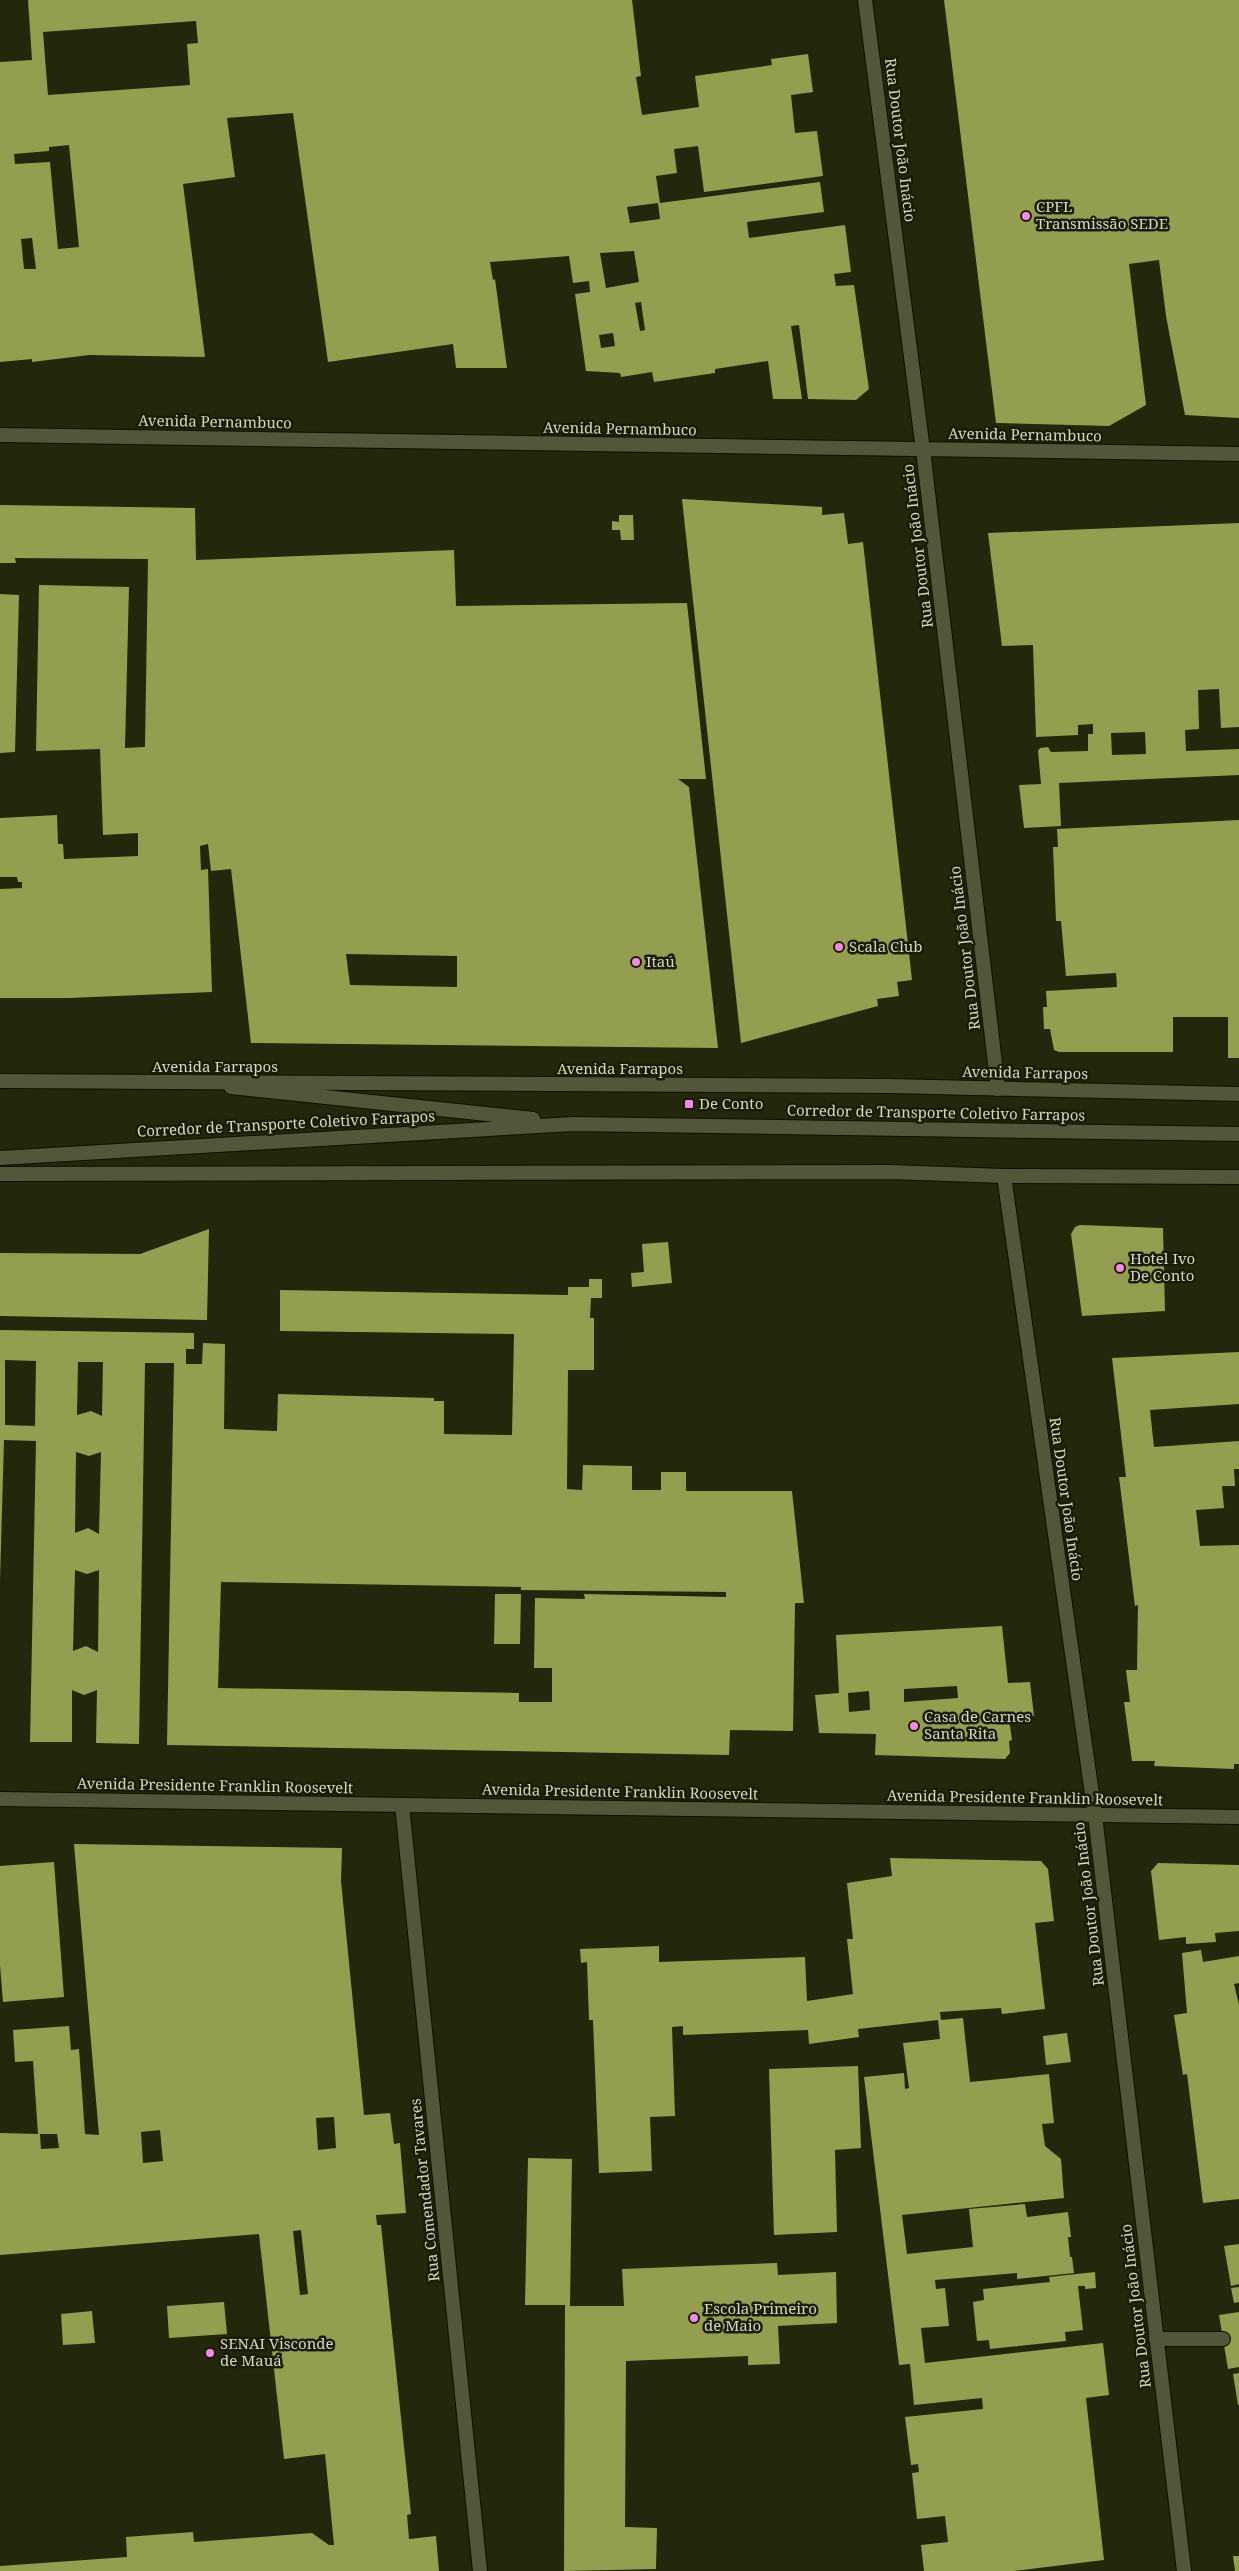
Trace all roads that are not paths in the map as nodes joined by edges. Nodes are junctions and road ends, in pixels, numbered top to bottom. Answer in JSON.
{"nodes":[{"id":1,"x":865,"y":0,"type":"edge"},
{"id":2,"x":0,"y":435,"type":"edge"},
{"id":3,"x":923,"y":450,"type":"junction"},
{"id":4,"x":1239,"y":454,"type":"edge"},
{"id":5,"x":0,"y":1081,"type":"edge"},
{"id":6,"x":195,"y":1084,"type":"junction"},
{"id":7,"x":998,"y":1089,"type":"junction"},
{"id":8,"x":1239,"y":1094,"type":"edge"},
{"id":9,"x":573,"y":1124,"type":"junction"},
{"id":10,"x":1239,"y":1134,"type":"edge"},
{"id":11,"x":0,"y":1158,"type":"edge"},
{"id":12,"x":0,"y":1174,"type":"edge"},
{"id":13,"x":1004,"y":1176,"type":"junction"},
{"id":14,"x":1239,"y":1177,"type":"edge"},
{"id":15,"x":0,"y":1799,"type":"edge"},
{"id":16,"x":402,"y":1805,"type":"junction"},
{"id":17,"x":1095,"y":1815,"type":"junction"},
{"id":18,"x":1239,"y":1817,"type":"edge"},
{"id":19,"x":1156,"y":2339,"type":"junction"},
{"id":20,"x":1223,"y":2339,"type":"dead end"},
{"id":21,"x":480,"y":2571,"type":"edge"},
{"id":22,"x":1184,"y":2571,"type":"edge"}],
"edges":[{"from":1,"to":3,"type":"street","name":"Rua Doutor João Inácio"},
{"from":2,"to":3,"type":"street","name":"Avenida Pernambuco"},
{"from":3,"to":4,"type":"street","name":"Avenida Pernambuco"},
{"from":3,"to":7,"type":"street","name":"Rua Doutor João Inácio"},
{"from":5,"to":6,"type":"street","name":"Avenida Farrapos"},
{"from":6,"to":7,"type":"street","name":"Avenida Farrapos"},
{"from":6,"to":9,"type":"street","name":"Corredor de Transporte Coletivo Farrapos"},
{"from":7,"to":8,"type":"street","name":"Avenida Farrapos"},
{"from":9,"to":10,"type":"street","name":"Corredor de Transporte Coletivo Farrapos"},
{"from":9,"to":11,"type":"street","name":"Corredor de Transporte Coletivo Farrapos"},
{"from":12,"to":13,"type":"street"},
{"from":13,"to":14,"type":"street"},
{"from":13,"to":17,"type":"street","name":"Rua Doutor João Inácio"},
{"from":15,"to":16,"type":"street","name":"Avenida Presidente Franklin Roosevelt"},
{"from":16,"to":17,"type":"street","name":"Avenida Presidente Franklin Roosevelt"},
{"from":16,"to":21,"type":"street","name":"Rua Comendador Tavares"},
{"from":17,"to":18,"type":"street","name":"Avenida Presidente Franklin Roosevelt"},
{"from":17,"to":19,"type":"street","name":"Rua Doutor João Inácio"},
{"from":19,"to":20,"type":"street"},
{"from":19,"to":22,"type":"street","name":"Rua Doutor João Inácio"}]}
